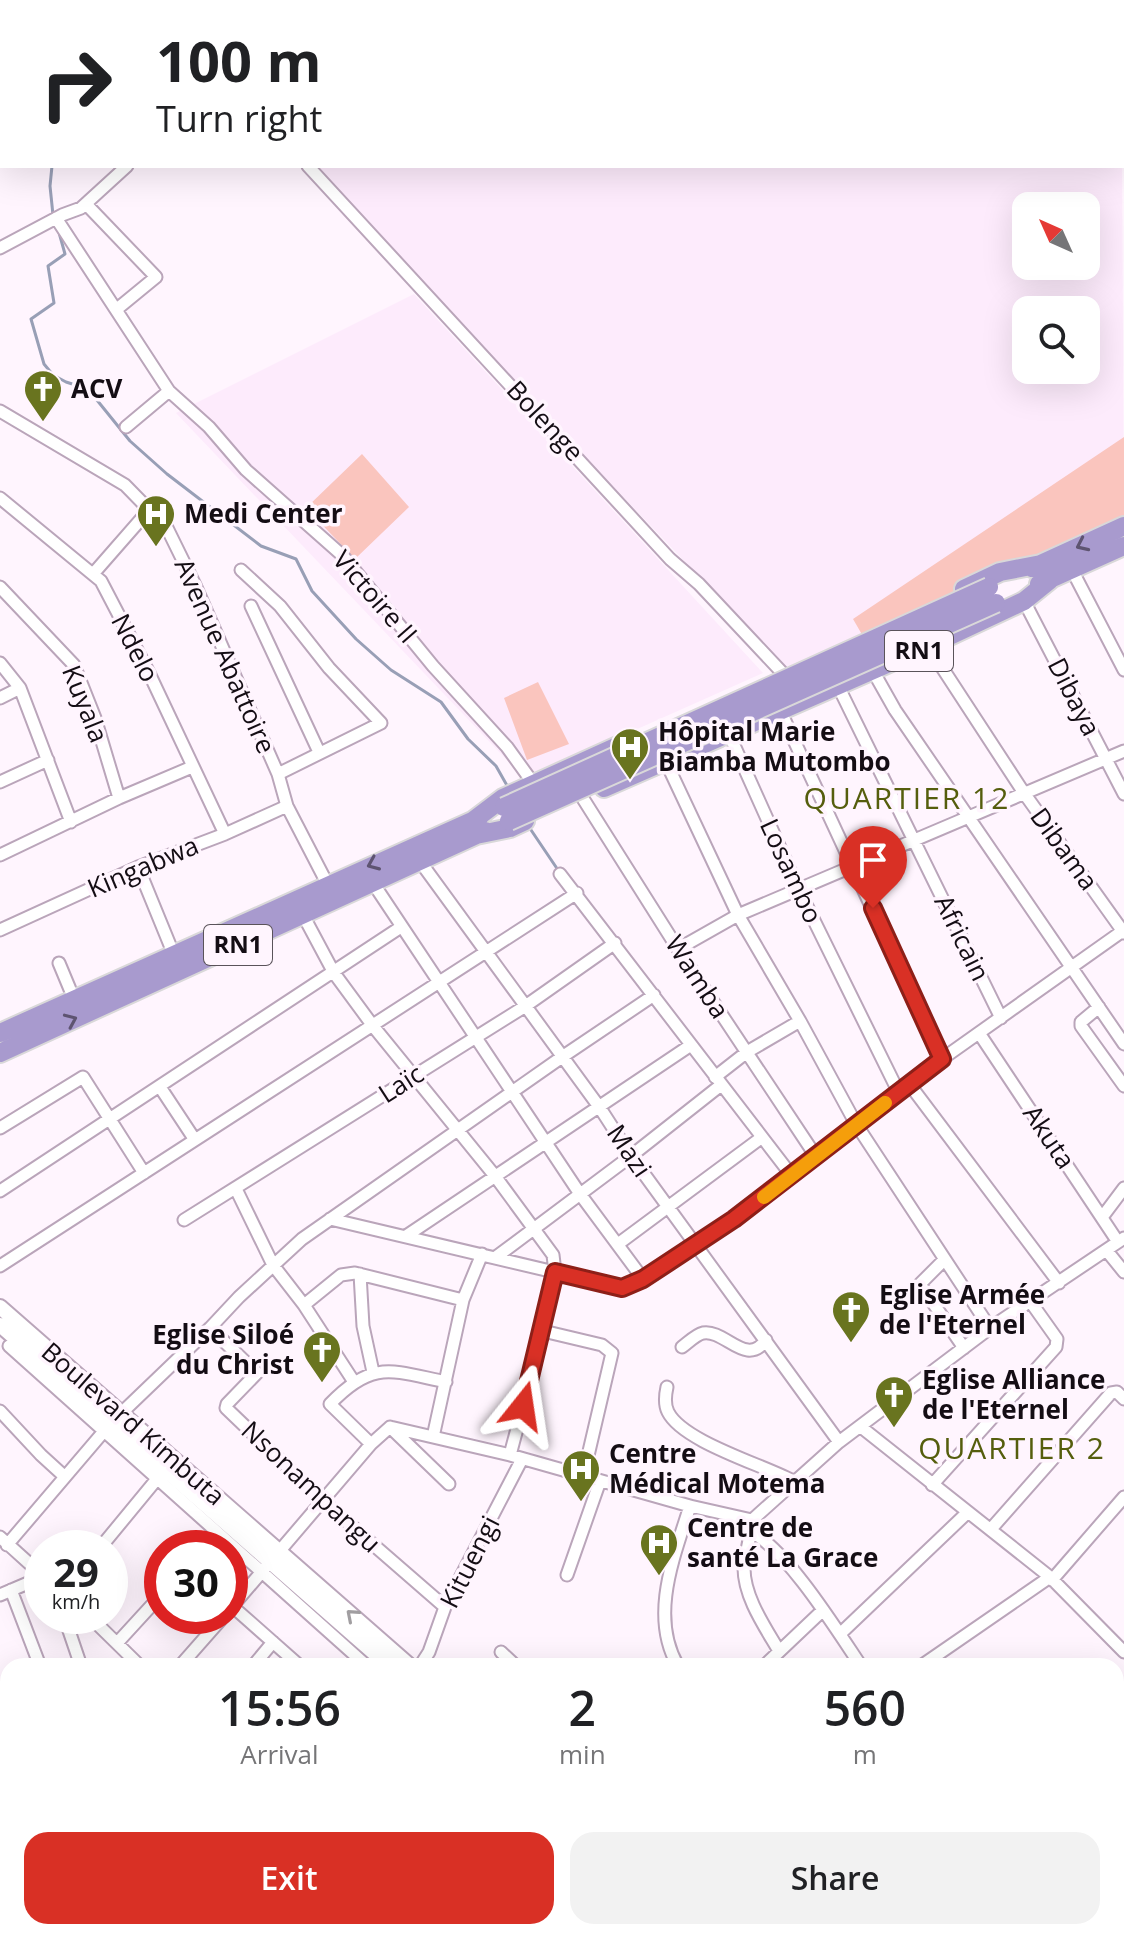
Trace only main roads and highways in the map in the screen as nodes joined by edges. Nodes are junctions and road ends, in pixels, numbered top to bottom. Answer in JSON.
{"nodes":[{"id":1,"x":1124,"y":526,"type":"edge"},
{"id":2,"x":1122,"y":552,"type":"edge"},
{"id":3,"x":1045,"y":572,"type":"junction"},
{"id":4,"x":517,"y":806,"type":"junction"},
{"id":5,"x":473,"y":829,"type":"junction"},
{"id":6,"x":332,"y":892,"type":"junction"},
{"id":7,"x":1,"y":1029,"type":"edge"},
{"id":8,"x":0,"y":1053,"type":"edge"}],
"edges":[{"from":1,"to":3,"type":"highway","number":"RN1","one_way":true},
{"from":2,"to":3,"type":"highway","number":"RN1"},
{"from":3,"to":4,"type":"highway","bridge":true},
{"from":3,"to":4,"type":"highway","number":"RN1"},
{"from":3,"to":4,"type":"highway","number":"RN1"},
{"from":4,"to":5,"type":"highway"},
{"from":5,"to":6,"type":"highway","number":"RN1","one_way":true},
{"from":5,"to":6,"type":"highway","number":"RN1"},
{"from":6,"to":7,"type":"highway","number":"RN1"},
{"from":8,"to":6,"type":"highway","number":"RN1","one_way":true}]}
